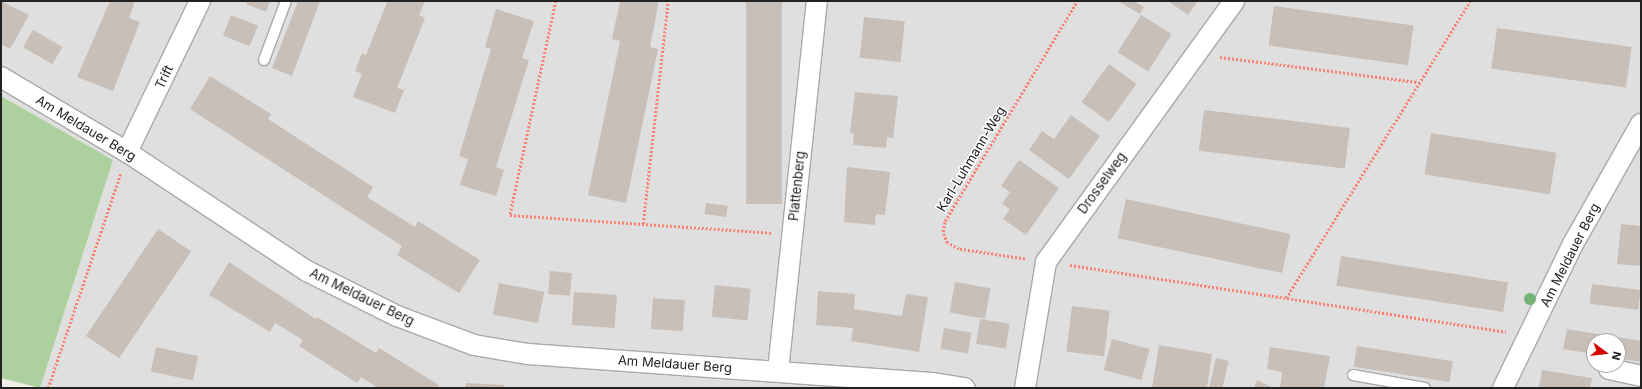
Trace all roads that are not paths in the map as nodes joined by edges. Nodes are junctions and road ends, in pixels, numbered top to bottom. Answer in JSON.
{"nodes":[{"id":1,"x":200,"y":1,"type":"edge"},
{"id":2,"x":286,"y":1,"type":"edge"},
{"id":3,"x":817,"y":1,"type":"edge"},
{"id":4,"x":1234,"y":1,"type":"edge"},
{"id":5,"x":264,"y":60,"type":"dead end"},
{"id":6,"x":1,"y":77,"type":"edge"},
{"id":7,"x":1641,"y":124,"type":"edge"},
{"id":8,"x":127,"y":152,"type":"junction"},
{"id":9,"x":778,"y":371,"type":"junction"},
{"id":10,"x":1626,"y":373,"type":"edge"},
{"id":11,"x":1353,"y":376,"type":"dead end"},
{"id":12,"x":1641,"y":376,"type":"edge"},
{"id":13,"x":965,"y":388,"type":"edge"},
{"id":14,"x":1025,"y":388,"type":"edge"},
{"id":15,"x":1425,"y":388,"type":"edge"},
{"id":16,"x":1503,"y":388,"type":"edge"}],
"edges":[{"from":1,"to":8,"type":"street","name":"Trift"},
{"from":2,"to":5,"type":"lane"},
{"from":3,"to":9,"type":"street","name":"Plattenberg"},
{"from":4,"to":14,"type":"street","name":"Drosselweg"},
{"from":6,"to":8,"type":"street","name":"Am Meldauer Berg"},
{"from":7,"to":16,"type":"street","name":"Am Meldauer Berg"},
{"from":8,"to":9,"type":"street","name":"Am Meldauer Berg"},
{"from":9,"to":13,"type":"street","name":"Am Meldauer Berg"},
{"from":10,"to":12,"type":"street"},
{"from":11,"to":15,"type":"lane"}]}
